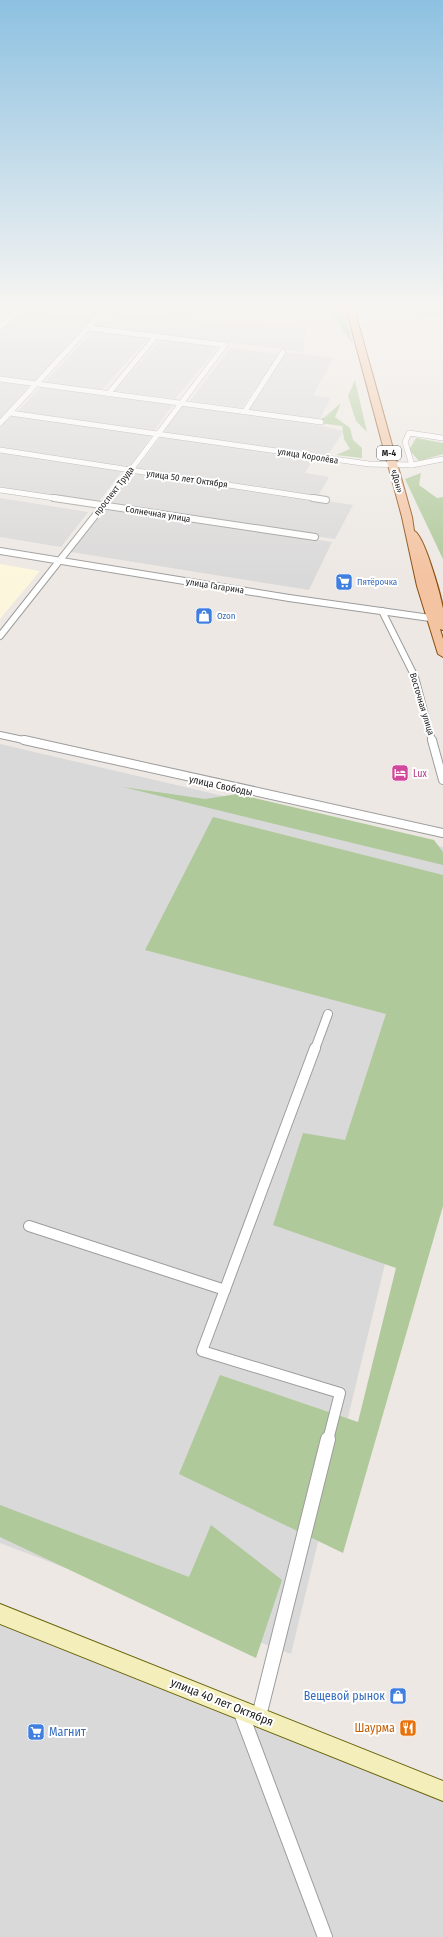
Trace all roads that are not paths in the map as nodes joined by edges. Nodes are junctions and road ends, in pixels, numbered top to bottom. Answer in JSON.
{"nodes":[{"id":1,"x":23,"y":398,"type":"edge"},
{"id":2,"x":143,"y":398,"type":"edge"},
{"id":3,"x":184,"y":398,"type":"edge"},
{"id":4,"x":253,"y":398,"type":"edge"},
{"id":5,"x":374,"y":398,"type":"edge"},
{"id":6,"x":180,"y":403,"type":"junction"},
{"id":7,"x":245,"y":411,"type":"junction"},
{"id":8,"x":10,"y":413,"type":"junction"},
{"id":9,"x":321,"y":422,"type":"dead end"},
{"id":10,"x":0,"y":423,"type":"edge"},
{"id":11,"x":160,"y":433,"type":"junction"},
{"id":12,"x":443,"y":438,"type":"edge"},
{"id":13,"x":0,"y":450,"type":"edge"},
{"id":14,"x":443,"y":459,"type":"edge"},
{"id":15,"x":412,"y":465,"type":"junction"},
{"id":16,"x":392,"y":466,"type":"junction"},
{"id":17,"x":130,"y":470,"type":"junction"},
{"id":18,"x":0,"y":490,"type":"edge"},
{"id":19,"x":326,"y":500,"type":"dead end"},
{"id":20,"x":103,"y":506,"type":"junction"},
{"id":21,"x":315,"y":537,"type":"dead end"},
{"id":22,"x":0,"y":551,"type":"edge"},
{"id":23,"x":61,"y":560,"type":"junction"},
{"id":24,"x":382,"y":611,"type":"junction"},
{"id":25,"x":439,"y":621,"type":"edge"},
{"id":26,"x":0,"y":636,"type":"edge"},
{"id":27,"x":443,"y":654,"type":"edge"},
{"id":28,"x":0,"y":735,"type":"edge"},
{"id":29,"x":443,"y":780,"type":"edge"},
{"id":30,"x":443,"y":833,"type":"edge"},
{"id":31,"x":328,"y":1014,"type":"dead end"},
{"id":32,"x":29,"y":1226,"type":"dead end"},
{"id":33,"x":225,"y":1290,"type":"junction"},
{"id":34,"x":0,"y":1614,"type":"edge"},
{"id":35,"x":239,"y":1708,"type":"junction"},
{"id":36,"x":259,"y":1716,"type":"junction"},
{"id":37,"x":443,"y":1790,"type":"edge"},
{"id":38,"x":325,"y":1937,"type":"edge"}],
"edges":[{"from":1,"to":8,"type":"street"},
{"from":2,"to":6,"type":"street"},
{"from":3,"to":6,"type":"street","name":"проспект Труда"},
{"from":4,"to":7,"type":"street"},
{"from":5,"to":16,"type":"main road","name":"«Дон»","number":"М-4"},
{"from":6,"to":7,"type":"street"},
{"from":6,"to":11,"type":"street","name":"проспект Труда"},
{"from":7,"to":9,"type":"street"},
{"from":8,"to":10,"type":"street"},
{"from":8,"to":11,"type":"street","name":"улица Королёва"},
{"from":11,"to":16,"type":"street","name":"улица Королёва"},
{"from":11,"to":17,"type":"street","name":"проспект Труда"},
{"from":12,"to":15,"type":"street"},
{"from":13,"to":17,"type":"street","name":"улица 50 лет Октября"},
{"from":14,"to":15,"type":"street","name":"улица Королёва"},
{"from":15,"to":16,"type":"street","name":"улица Королёва"},
{"from":16,"to":25,"type":"main road","name":"«Дон»","number":"М-4"},
{"from":17,"to":19,"type":"street","name":"улица 50 лет Октября"},
{"from":17,"to":20,"type":"street","name":"проспект Труда"},
{"from":18,"to":20,"type":"street","name":"Солнечная улица"},
{"from":20,"to":21,"type":"street","name":"Солнечная улица"},
{"from":20,"to":23,"type":"street","name":"проспект Труда"},
{"from":22,"to":23,"type":"street","name":"улица Гагарина"},
{"from":23,"to":24,"type":"street","name":"улица Гагарина"},
{"from":23,"to":26,"type":"street","name":"проспект Труда"},
{"from":24,"to":25,"type":"street","name":"улица Гагарина"},
{"from":24,"to":29,"type":"street","name":"Восточная улица"},
{"from":25,"to":27,"type":"main road"},
{"from":28,"to":30,"type":"street","name":"улица Свободы"},
{"from":31,"to":33,"type":"street"},
{"from":32,"to":33,"type":"street"},
{"from":33,"to":36,"type":"street"},
{"from":34,"to":35,"type":"street","name":"улица 40 лет Октября"},
{"from":35,"to":36,"type":"street","name":"улица 40 лет Октября"},
{"from":35,"to":38,"type":"street"},
{"from":36,"to":37,"type":"street","name":"улица 40 лет Октября"}]}
